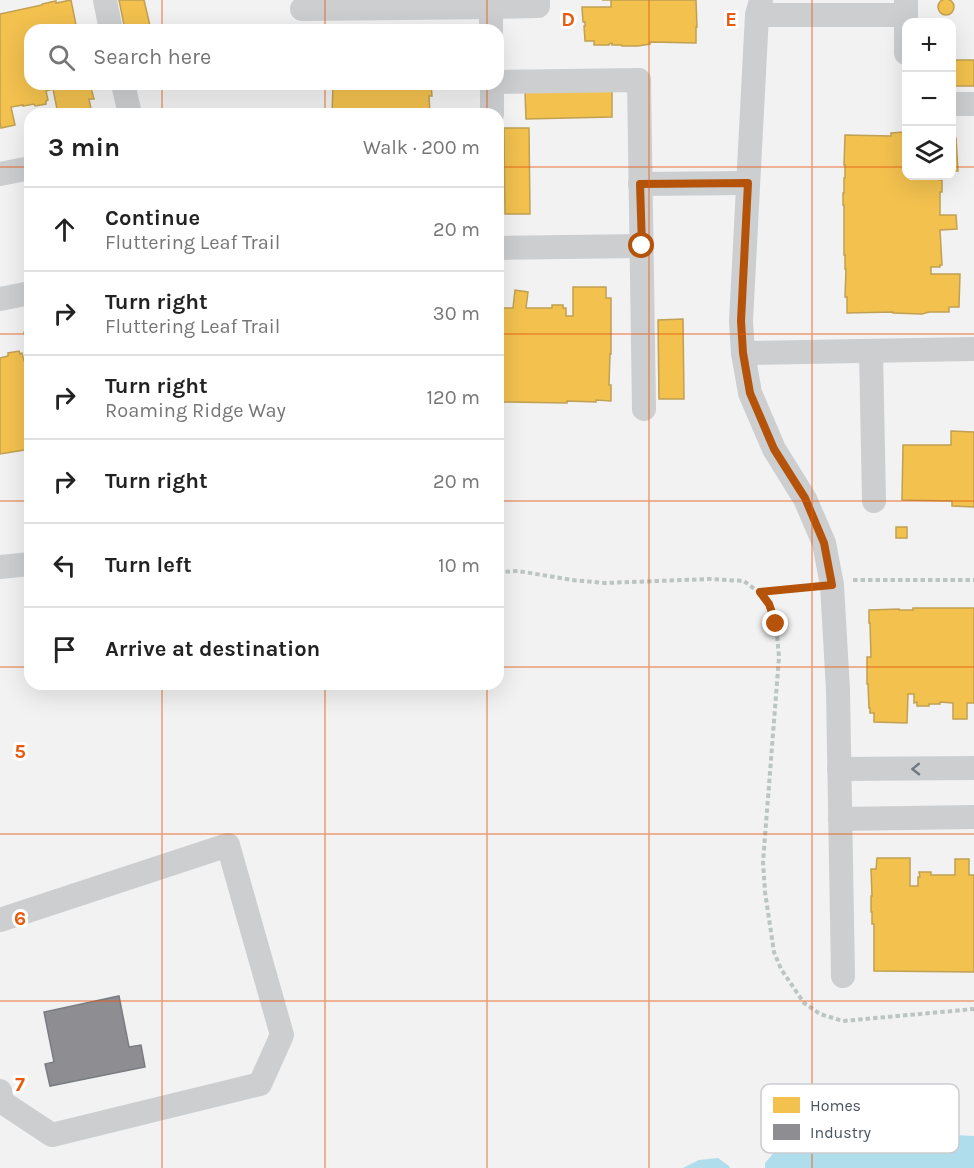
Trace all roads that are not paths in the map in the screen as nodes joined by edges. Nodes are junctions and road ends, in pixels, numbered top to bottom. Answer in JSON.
{"nodes":[{"id":1,"x":105,"y":0,"type":"edge"},
{"id":2,"x":538,"y":0,"type":"edge"},
{"id":3,"x":404,"y":4,"type":"edge"},
{"id":4,"x":758,"y":5,"type":"edge"},
{"id":5,"x":906,"y":8,"type":"edge"},
{"id":6,"x":302,"y":9,"type":"dead end"},
{"id":7,"x":491,"y":18,"type":"edge"},
{"id":8,"x":110,"y":24,"type":"edge"},
{"id":9,"x":504,"y":82,"type":"edge"},
{"id":10,"x":124,"y":90,"type":"edge"},
{"id":11,"x":492,"y":90,"type":"edge"},
{"id":12,"x":956,"y":104,"type":"edge"},
{"id":13,"x":974,"y":104,"type":"edge"},
{"id":14,"x":129,"y":108,"type":"edge"},
{"id":15,"x":492,"y":108,"type":"edge"},
{"id":16,"x":24,"y":169,"type":"edge"},
{"id":17,"x":0,"y":174,"type":"edge"},
{"id":18,"x":748,"y":183,"type":"junction"},
{"id":19,"x":640,"y":184,"type":"junction"},
{"id":20,"x":642,"y":246,"type":"junction"},
{"id":21,"x":504,"y":248,"type":"edge"},
{"id":22,"x":24,"y":294,"type":"edge"},
{"id":23,"x":0,"y":299,"type":"edge"},
{"id":24,"x":974,"y":349,"type":"edge"},
{"id":25,"x":871,"y":351,"type":"junction"},
{"id":26,"x":743,"y":353,"type":"junction"},
{"id":27,"x":644,"y":409,"type":"dead end"},
{"id":28,"x":874,"y":501,"type":"dead end"},
{"id":29,"x":24,"y":565,"type":"edge"},
{"id":30,"x":0,"y":567,"type":"edge"},
{"id":31,"x":974,"y":768,"type":"edge"},
{"id":32,"x":839,"y":769,"type":"junction"},
{"id":33,"x":974,"y":817,"type":"edge"},
{"id":34,"x":840,"y":819,"type":"junction"},
{"id":35,"x":0,"y":920,"type":"edge"},
{"id":36,"x":843,"y":976,"type":"dead end"},
{"id":37,"x":0,"y":1091,"type":"edge"}],
"edges":[{"from":1,"to":8,"type":"street"},
{"from":2,"to":7,"type":"street"},
{"from":3,"to":6,"type":"street"},
{"from":3,"to":7,"type":"street"},
{"from":4,"to":5,"type":"street"},
{"from":4,"to":18,"type":"street"},
{"from":9,"to":19,"type":"street"},
{"from":10,"to":14,"type":"street"},
{"from":11,"to":15,"type":"street"},
{"from":12,"to":13,"type":"street"},
{"from":16,"to":17,"type":"street"},
{"from":18,"to":19,"type":"street"},
{"from":18,"to":26,"type":"street"},
{"from":19,"to":20,"type":"street"},
{"from":20,"to":21,"type":"street"},
{"from":20,"to":27,"type":"street"},
{"from":22,"to":23,"type":"street"},
{"from":24,"to":25,"type":"street"},
{"from":25,"to":26,"type":"street"},
{"from":25,"to":28,"type":"street"},
{"from":26,"to":32,"type":"street"},
{"from":29,"to":30,"type":"street"},
{"from":31,"to":32,"type":"street","one_way":true},
{"from":32,"to":34,"type":"street"},
{"from":33,"to":34,"type":"street"},
{"from":34,"to":36,"type":"street"},
{"from":35,"to":37,"type":"street"}]}
